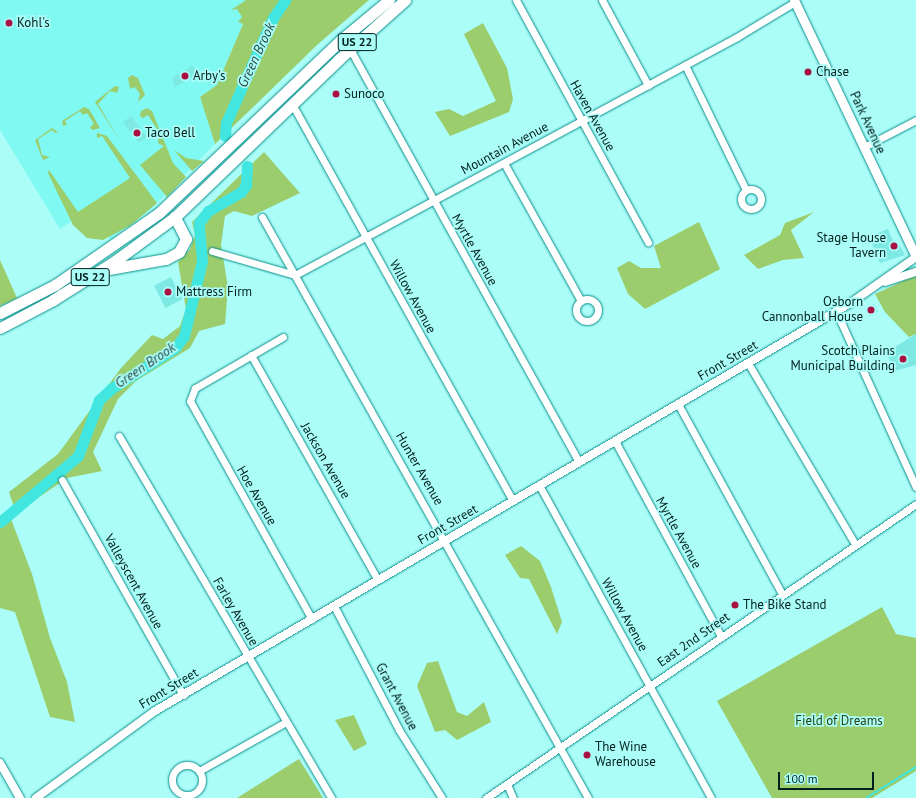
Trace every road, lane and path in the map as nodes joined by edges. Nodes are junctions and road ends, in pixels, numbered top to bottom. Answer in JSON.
{"nodes":[{"id":1,"x":389,"y":0,"type":"edge"},
{"id":2,"x":405,"y":0,"type":"edge"},
{"id":3,"x":516,"y":0,"type":"edge"},
{"id":4,"x":602,"y":0,"type":"edge"},
{"id":5,"x":796,"y":1,"type":"edge"},
{"id":6,"x":350,"y":49,"type":"junction"},
{"id":7,"x":685,"y":65,"type":"junction"},
{"id":8,"x":648,"y":86,"type":"junction"},
{"id":9,"x":292,"y":104,"type":"junction"},
{"id":10,"x":916,"y":120,"type":"edge"},
{"id":11,"x":581,"y":122,"type":"junction"},
{"id":12,"x":864,"y":147,"type":"junction"},
{"id":13,"x":504,"y":163,"type":"junction"},
{"id":14,"x":746,"y":190,"type":"dead end"},
{"id":15,"x":432,"y":202,"type":"junction"},
{"id":16,"x":175,"y":217,"type":"junction"},
{"id":17,"x":262,"y":217,"type":"dead end"},
{"id":18,"x":365,"y":238,"type":"junction"},
{"id":19,"x":648,"y":242,"type":"dead end"},
{"id":20,"x":212,"y":251,"type":"dead end"},
{"id":21,"x":916,"y":257,"type":"edge"},
{"id":22,"x":99,"y":271,"type":"junction"},
{"id":23,"x":916,"y":272,"type":"edge"},
{"id":24,"x":295,"y":275,"type":"junction"},
{"id":25,"x":880,"y":283,"type":"junction"},
{"id":26,"x":581,"y":300,"type":"dead end"},
{"id":27,"x":836,"y":311,"type":"junction"},
{"id":28,"x":0,"y":313,"type":"edge"},
{"id":29,"x":0,"y":328,"type":"edge"},
{"id":30,"x":283,"y":337,"type":"dead end"},
{"id":31,"x":251,"y":355,"type":"junction"},
{"id":32,"x":748,"y":363,"type":"junction"},
{"id":33,"x":678,"y":404,"type":"junction"},
{"id":34,"x":119,"y":436,"type":"dead end"},
{"id":35,"x":615,"y":441,"type":"junction"},
{"id":36,"x":579,"y":462,"type":"junction"},
{"id":37,"x":62,"y":480,"type":"dead end"},
{"id":38,"x":539,"y":485,"type":"junction"},
{"id":39,"x":916,"y":486,"type":"edge"},
{"id":40,"x":513,"y":500,"type":"junction"},
{"id":41,"x":916,"y":504,"type":"edge"},
{"id":42,"x":446,"y":540,"type":"junction"},
{"id":43,"x":855,"y":544,"type":"junction"},
{"id":44,"x":378,"y":580,"type":"junction"},
{"id":45,"x":782,"y":594,"type":"junction"},
{"id":46,"x":334,"y":606,"type":"junction"},
{"id":47,"x":312,"y":619,"type":"junction"},
{"id":48,"x":721,"y":636,"type":"junction"},
{"id":49,"x":247,"y":657,"type":"junction"},
{"id":50,"x":649,"y":686,"type":"junction"},
{"id":51,"x":183,"y":695,"type":"junction"},
{"id":52,"x":286,"y":722,"type":"junction"},
{"id":53,"x":558,"y":748,"type":"junction"},
{"id":54,"x":0,"y":763,"type":"edge"},
{"id":55,"x":199,"y":772,"type":"junction"},
{"id":56,"x":507,"y":784,"type":"junction"},
{"id":57,"x":20,"y":798,"type":"edge"},
{"id":58,"x":36,"y":798,"type":"edge"},
{"id":59,"x":331,"y":798,"type":"edge"},
{"id":60,"x":442,"y":798,"type":"edge"},
{"id":61,"x":486,"y":798,"type":"edge"},
{"id":62,"x":513,"y":798,"type":"edge"},
{"id":63,"x":588,"y":798,"type":"edge"},
{"id":64,"x":711,"y":798,"type":"edge"}],
"edges":[{"from":1,"to":28,"type":"highway","number":"US 22"},
{"from":2,"to":6,"type":"highway","number":"US 22"},
{"from":3,"to":11,"type":"street","name":"Haven Avenue"},
{"from":4,"to":8,"type":"street"},
{"from":5,"to":7,"type":"street","name":"Mountain Avenue"},
{"from":5,"to":12,"type":"main road","name":"Park Avenue"},
{"from":6,"to":9,"type":"highway","number":"US 22"},
{"from":6,"to":15,"type":"street","name":"Myrtle Avenue"},
{"from":7,"to":8,"type":"street","name":"Mountain Avenue"},
{"from":7,"to":14,"type":"street"},
{"from":8,"to":11,"type":"street","name":"Mountain Avenue"},
{"from":9,"to":16,"type":"highway","number":"US 22"},
{"from":9,"to":18,"type":"street","name":"Willow Avenue"},
{"from":10,"to":12,"type":"street"},
{"from":11,"to":13,"type":"street","name":"Mountain Avenue"},
{"from":11,"to":19,"type":"street","name":"Haven Avenue"},
{"from":12,"to":21,"type":"main road","name":"Park Avenue"},
{"from":13,"to":15,"type":"street","name":"Mountain Avenue"},
{"from":13,"to":26,"type":"street"},
{"from":15,"to":18,"type":"street","name":"Mountain Avenue"},
{"from":15,"to":36,"type":"street","name":"Myrtle Avenue"},
{"from":16,"to":22,"type":"highway","number":"US 22"},
{"from":16,"to":22,"type":"highway"},
{"from":17,"to":24,"type":"street","name":"Hunter Avenue"},
{"from":18,"to":24,"type":"street","name":"Mountain Avenue"},
{"from":18,"to":40,"type":"street","name":"Willow Avenue"},
{"from":20,"to":24,"type":"street"},
{"from":21,"to":25,"type":"street","name":"Front Street"},
{"from":22,"to":29,"type":"highway","number":"US 22"},
{"from":23,"to":25,"type":"street","name":"Front Street"},
{"from":24,"to":42,"type":"street","name":"Hunter Avenue"},
{"from":25,"to":27,"type":"street","name":"Front Street"},
{"from":27,"to":32,"type":"street","name":"Front Street"},
{"from":27,"to":39,"type":"street"},
{"from":30,"to":31,"type":"street"},
{"from":31,"to":44,"type":"street","name":"Jackson Avenue"},
{"from":31,"to":47,"type":"street","name":"Hoe Avenue"},
{"from":32,"to":33,"type":"street","name":"Front Street"},
{"from":32,"to":43,"type":"street"},
{"from":33,"to":35,"type":"street","name":"Front Street"},
{"from":33,"to":45,"type":"street"},
{"from":34,"to":49,"type":"street","name":"Farley Avenue"},
{"from":35,"to":36,"type":"street","name":"Front Street"},
{"from":35,"to":48,"type":"street","name":"Myrtle Avenue"},
{"from":36,"to":38,"type":"street","name":"Front Street"},
{"from":37,"to":51,"type":"street","name":"Valleyscent Avenue"},
{"from":38,"to":40,"type":"street","name":"Front Street"},
{"from":38,"to":50,"type":"street","name":"Willow Avenue"},
{"from":40,"to":42,"type":"street","name":"Front Street"},
{"from":41,"to":43,"type":"street","name":"East 2nd Street"},
{"from":42,"to":44,"type":"street","name":"Front Street"},
{"from":42,"to":53,"type":"street","name":"Hunter Avenue"},
{"from":43,"to":45,"type":"street","name":"East 2nd Street"},
{"from":44,"to":46,"type":"street","name":"Front Street"},
{"from":45,"to":48,"type":"street","name":"East 2nd Street"},
{"from":46,"to":47,"type":"street","name":"Front Street"},
{"from":46,"to":60,"type":"street","name":"Grant Avenue"},
{"from":47,"to":49,"type":"street","name":"Front Street"},
{"from":48,"to":50,"type":"street","name":"East 2nd Street"},
{"from":49,"to":51,"type":"street","name":"Front Street"},
{"from":49,"to":52,"type":"street","name":"Farley Avenue"},
{"from":50,"to":53,"type":"street","name":"East 2nd Street"},
{"from":50,"to":64,"type":"street","name":"Willow Avenue"},
{"from":51,"to":58,"type":"street","name":"Front Street"},
{"from":52,"to":55,"type":"street"},
{"from":52,"to":59,"type":"street","name":"Farley Avenue"},
{"from":53,"to":56,"type":"street","name":"East 2nd Street"},
{"from":53,"to":63,"type":"street","name":"Hunter Avenue"},
{"from":54,"to":57,"type":"street"},
{"from":55,"to":55,"type":"street"},
{"from":56,"to":61,"type":"street","name":"East 2nd Street"},
{"from":56,"to":62,"type":"street"}]}
